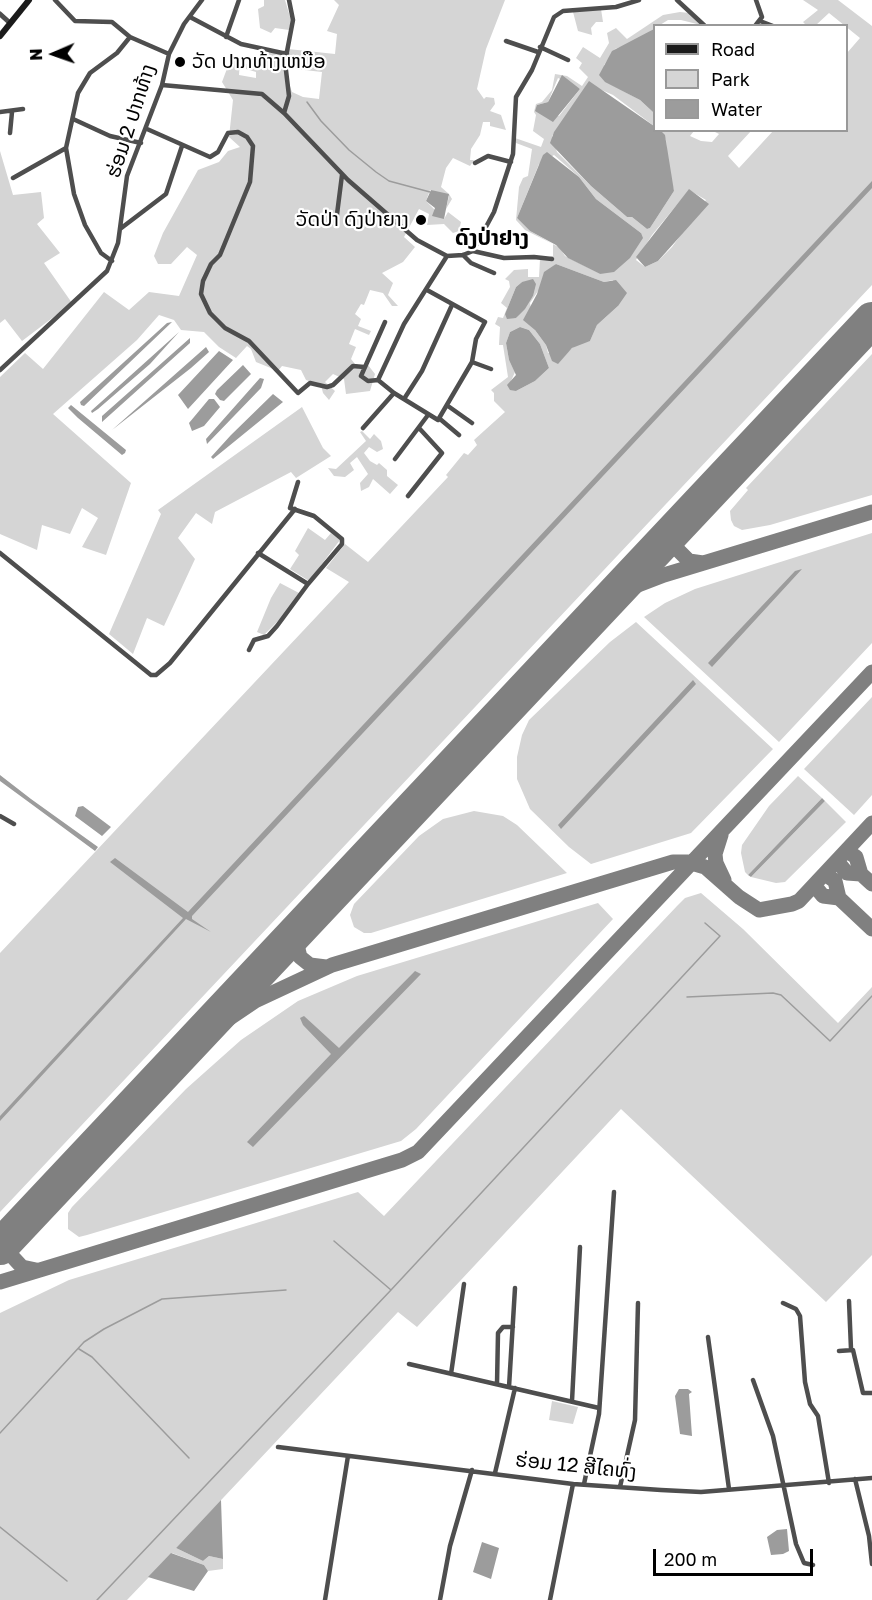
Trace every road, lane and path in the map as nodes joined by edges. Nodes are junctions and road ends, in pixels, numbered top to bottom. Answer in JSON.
{"nodes":[{"id":1,"x":30,"y":0,"type":"edge"},
{"id":2,"x":55,"y":0,"type":"edge"},
{"id":3,"x":202,"y":0,"type":"edge"},
{"id":4,"x":239,"y":0,"type":"edge"},
{"id":5,"x":289,"y":0,"type":"edge"},
{"id":6,"x":639,"y":0,"type":"edge"},
{"id":7,"x":677,"y":0,"type":"edge"},
{"id":8,"x":756,"y":0,"type":"edge"},
{"id":9,"x":0,"y":14,"type":"edge"},
{"id":10,"x":190,"y":17,"type":"junction"},
{"id":11,"x":760,"y":21,"type":"junction"},
{"id":12,"x":10,"y":23,"type":"junction"},
{"id":13,"x":703,"y":24,"type":"edge"},
{"id":14,"x":757,"y":24,"type":"edge"},
{"id":15,"x":768,"y":24,"type":"edge"},
{"id":16,"x":0,"y":36,"type":"edge"},
{"id":17,"x":130,"y":37,"type":"junction"},
{"id":18,"x":226,"y":37,"type":"junction"},
{"id":19,"x":506,"y":41,"type":"dead end"},
{"id":20,"x":539,"y":49,"type":"junction"},
{"id":21,"x":169,"y":54,"type":"junction"},
{"id":22,"x":287,"y":54,"type":"junction"},
{"id":23,"x":568,"y":60,"type":"dead end"},
{"id":24,"x":162,"y":85,"type":"junction"},
{"id":25,"x":23,"y":109,"type":"dead end"},
{"id":26,"x":0,"y":112,"type":"edge"},
{"id":27,"x":12,"y":112,"type":"junction"},
{"id":28,"x":284,"y":113,"type":"junction"},
{"id":29,"x":73,"y":119,"type":"junction"},
{"id":30,"x":147,"y":129,"type":"junction"},
{"id":31,"x":10,"y":133,"type":"dead end"},
{"id":32,"x":141,"y":143,"type":"junction"},
{"id":33,"x":182,"y":146,"type":"junction"},
{"id":34,"x":66,"y":148,"type":"junction"},
{"id":35,"x":511,"y":162,"type":"junction"},
{"id":36,"x":475,"y":163,"type":"dead end"},
{"id":37,"x":342,"y":175,"type":"junction"},
{"id":38,"x":13,"y":178,"type":"dead end"},
{"id":39,"x":166,"y":194,"type":"junction"},
{"id":40,"x":167,"y":201,"type":"dead end"},
{"id":41,"x":336,"y":222,"type":"dead end"},
{"id":42,"x":120,"y":229,"type":"junction"},
{"id":43,"x":473,"y":251,"type":"junction"},
{"id":44,"x":463,"y":255,"type":"junction"},
{"id":45,"x":447,"y":256,"type":"junction"},
{"id":46,"x":552,"y":259,"type":"dead end"},
{"id":47,"x":112,"y":261,"type":"junction"},
{"id":48,"x":494,"y":273,"type":"dead end"},
{"id":49,"x":427,"y":290,"type":"junction"},
{"id":50,"x":452,"y":305,"type":"junction"},
{"id":51,"x":385,"y":322,"type":"dead end"},
{"id":52,"x":472,"y":362,"type":"junction"},
{"id":53,"x":364,"y":367,"type":"junction"},
{"id":54,"x":491,"y":369,"type":"dead end"},
{"id":55,"x":0,"y":370,"type":"edge"},
{"id":56,"x":378,"y":380,"type":"junction"},
{"id":57,"x":394,"y":393,"type":"junction"},
{"id":58,"x":404,"y":399,"type":"junction"},
{"id":59,"x":448,"y":406,"type":"junction"},
{"id":60,"x":428,"y":415,"type":"junction"},
{"id":61,"x":440,"y":419,"type":"junction"},
{"id":62,"x":472,"y":423,"type":"dead end"},
{"id":63,"x":363,"y":428,"type":"dead end"},
{"id":64,"x":419,"y":428,"type":"junction"},
{"id":65,"x":459,"y":435,"type":"dead end"},
{"id":66,"x":394,"y":459,"type":"dead end"},
{"id":67,"x":298,"y":482,"type":"dead end"},
{"id":68,"x":408,"y":496,"type":"dead end"},
{"id":69,"x":296,"y":509,"type":"junction"},
{"id":70,"x":0,"y":553,"type":"edge"},
{"id":71,"x":258,"y":553,"type":"junction"},
{"id":72,"x":308,"y":584,"type":"junction"},
{"id":73,"x":249,"y":650,"type":"dead end"},
{"id":74,"x":0,"y":816,"type":"edge"},
{"id":75,"x":14,"y":824,"type":"dead end"},
{"id":76,"x":614,"y":1192,"type":"dead end"},
{"id":77,"x":580,"y":1247,"type":"dead end"},
{"id":78,"x":464,"y":1284,"type":"dead end"},
{"id":79,"x":515,"y":1288,"type":"dead end"},
{"id":80,"x":849,"y":1301,"type":"dead end"},
{"id":81,"x":638,"y":1303,"type":"dead end"},
{"id":82,"x":783,"y":1303,"type":"dead end"},
{"id":83,"x":513,"y":1327,"type":"junction"},
{"id":84,"x":708,"y":1337,"type":"dead end"},
{"id":85,"x":851,"y":1349,"type":"junction"},
{"id":86,"x":839,"y":1351,"type":"dead end"},
{"id":87,"x":409,"y":1364,"type":"dead end"},
{"id":88,"x":451,"y":1374,"type":"junction"},
{"id":89,"x":753,"y":1380,"type":"dead end"},
{"id":90,"x":497,"y":1384,"type":"junction"},
{"id":91,"x":512,"y":1388,"type":"junction"},
{"id":92,"x":872,"y":1393,"type":"edge"},
{"id":93,"x":572,"y":1401,"type":"junction"},
{"id":94,"x":599,"y":1408,"type":"junction"},
{"id":95,"x":278,"y":1447,"type":"dead end"},
{"id":96,"x":348,"y":1456,"type":"junction"},
{"id":97,"x":472,"y":1470,"type":"junction"},
{"id":98,"x":495,"y":1473,"type":"junction"},
{"id":99,"x":872,"y":1478,"type":"edge"},
{"id":100,"x":855,"y":1479,"type":"junction"},
{"id":101,"x":829,"y":1483,"type":"junction"},
{"id":102,"x":573,"y":1484,"type":"junction"},
{"id":103,"x":584,"y":1484,"type":"junction"},
{"id":104,"x":782,"y":1485,"type":"junction"},
{"id":105,"x":620,"y":1487,"type":"junction"},
{"id":106,"x":729,"y":1489,"type":"junction"},
{"id":107,"x":872,"y":1547,"type":"edge"},
{"id":108,"x":872,"y":1564,"type":"edge"},
{"id":109,"x":813,"y":1565,"type":"dead end"},
{"id":110,"x":325,"y":1600,"type":"edge"},
{"id":111,"x":440,"y":1600,"type":"edge"},
{"id":112,"x":550,"y":1600,"type":"edge"}],
"edges":[{"from":1,"to":12,"type":"main road"},
{"from":2,"to":17,"type":"street"},
{"from":3,"to":10,"type":"street","name":"ຮ່ອມ 2 ປາກທ້າງ"},
{"from":4,"to":18,"type":"street"},
{"from":5,"to":22,"type":"street"},
{"from":6,"to":20,"type":"street"},
{"from":7,"to":13,"type":"street"},
{"from":8,"to":11,"type":"street"},
{"from":9,"to":12,"type":"street"},
{"from":10,"to":18,"type":"street"},
{"from":10,"to":21,"type":"street","name":"ຮ່ອມ 2 ປາກທ້າງ"},
{"from":11,"to":14,"type":"street"},
{"from":11,"to":15,"type":"street"},
{"from":12,"to":16,"type":"main road"},
{"from":17,"to":21,"type":"street"},
{"from":17,"to":29,"type":"street"},
{"from":18,"to":22,"type":"street"},
{"from":19,"to":20,"type":"street"},
{"from":20,"to":23,"type":"street"},
{"from":20,"to":35,"type":"street"},
{"from":21,"to":24,"type":"street","name":"ຮ່ອມ 2 ປາກທ້າງ"},
{"from":22,"to":28,"type":"street"},
{"from":24,"to":28,"type":"street"},
{"from":24,"to":30,"type":"street","name":"ຮ່ອມ 2 ປາກທ້າງ"},
{"from":25,"to":27,"type":"street"},
{"from":26,"to":27,"type":"street"},
{"from":27,"to":31,"type":"street"},
{"from":28,"to":37,"type":"street"},
{"from":29,"to":32,"type":"street"},
{"from":29,"to":34,"type":"street"},
{"from":30,"to":32,"type":"street","name":"ຮ່ອມ 2 ປາກທ້າງ"},
{"from":30,"to":33,"type":"street"},
{"from":32,"to":42,"type":"street","name":"ຮ່ອມ 2 ປາກທ້າງ"},
{"from":33,"to":39,"type":"street"},
{"from":33,"to":53,"type":"street"},
{"from":34,"to":38,"type":"street"},
{"from":34,"to":47,"type":"street"},
{"from":35,"to":36,"type":"street"},
{"from":35,"to":43,"type":"street"},
{"from":37,"to":41,"type":"street"},
{"from":37,"to":45,"type":"street"},
{"from":39,"to":40,"type":"street"},
{"from":39,"to":42,"type":"street"},
{"from":42,"to":47,"type":"street","name":"ຮ່ອມ 2 ປາກທ້າງ"},
{"from":43,"to":44,"type":"street"},
{"from":43,"to":46,"type":"street"},
{"from":44,"to":45,"type":"street"},
{"from":44,"to":48,"type":"street"},
{"from":45,"to":49,"type":"street"},
{"from":47,"to":55,"type":"street"},
{"from":49,"to":50,"type":"street"},
{"from":49,"to":56,"type":"street"},
{"from":50,"to":52,"type":"street"},
{"from":50,"to":58,"type":"street"},
{"from":51,"to":53,"type":"street"},
{"from":52,"to":54,"type":"street"},
{"from":52,"to":59,"type":"street"},
{"from":53,"to":56,"type":"street"},
{"from":56,"to":57,"type":"street"},
{"from":57,"to":58,"type":"street"},
{"from":57,"to":63,"type":"street"},
{"from":58,"to":60,"type":"street"},
{"from":59,"to":61,"type":"street"},
{"from":59,"to":62,"type":"street"},
{"from":60,"to":61,"type":"street"},
{"from":60,"to":64,"type":"street"},
{"from":61,"to":65,"type":"street"},
{"from":64,"to":66,"type":"street"},
{"from":64,"to":68,"type":"street"},
{"from":67,"to":69,"type":"street"},
{"from":69,"to":71,"type":"street"},
{"from":69,"to":72,"type":"street"},
{"from":70,"to":71,"type":"street"},
{"from":71,"to":72,"type":"street"},
{"from":72,"to":73,"type":"street"},
{"from":74,"to":75,"type":"street"},
{"from":76,"to":94,"type":"street"},
{"from":77,"to":93,"type":"street"},
{"from":78,"to":88,"type":"street"},
{"from":79,"to":83,"type":"street"},
{"from":80,"to":85,"type":"street"},
{"from":81,"to":105,"type":"street"},
{"from":82,"to":101,"type":"street"},
{"from":83,"to":90,"type":"street"},
{"from":83,"to":91,"type":"street"},
{"from":84,"to":106,"type":"street"},
{"from":85,"to":86,"type":"street"},
{"from":85,"to":92,"type":"street"},
{"from":87,"to":88,"type":"street"},
{"from":88,"to":90,"type":"street"},
{"from":89,"to":104,"type":"street"},
{"from":90,"to":91,"type":"street"},
{"from":91,"to":93,"type":"street"},
{"from":91,"to":98,"type":"street"},
{"from":93,"to":94,"type":"street"},
{"from":94,"to":103,"type":"street"},
{"from":95,"to":96,"type":"street","name":"ຮ່ອມ 12 ສີໄຄທົ່ງ"},
{"from":96,"to":97,"type":"street","name":"ຮ່ອມ 12 ສີໄຄທົ່ງ"},
{"from":96,"to":110,"type":"street"},
{"from":97,"to":98,"type":"street","name":"ຮ່ອມ 12 ສີໄຄທົ່ງ"},
{"from":97,"to":111,"type":"street"},
{"from":98,"to":102,"type":"street","name":"ຮ່ອມ 12 ສີໄຄທົ່ງ"},
{"from":99,"to":100,"type":"street","name":"ຮ່ອມ 12 ສີໄຄທົ່ງ"},
{"from":100,"to":101,"type":"street","name":"ຮ່ອມ 12 ສີໄຄທົ່ງ"},
{"from":100,"to":107,"type":"street"},
{"from":101,"to":104,"type":"street","name":"ຮ່ອມ 12 ສີໄຄທົ່ງ"},
{"from":102,"to":103,"type":"street","name":"ຮ່ອມ 12 ສີໄຄທົ່ງ"},
{"from":102,"to":112,"type":"street"},
{"from":103,"to":105,"type":"street","name":"ຮ່ອມ 12 ສີໄຄທົ່ງ"},
{"from":104,"to":106,"type":"street","name":"ຮ່ອມ 12 ສີໄຄທົ່ງ"},
{"from":104,"to":109,"type":"street"},
{"from":105,"to":106,"type":"street","name":"ຮ່ອມ 12 ສີໄຄທົ່ງ"},
{"from":107,"to":108,"type":"street"}]}
